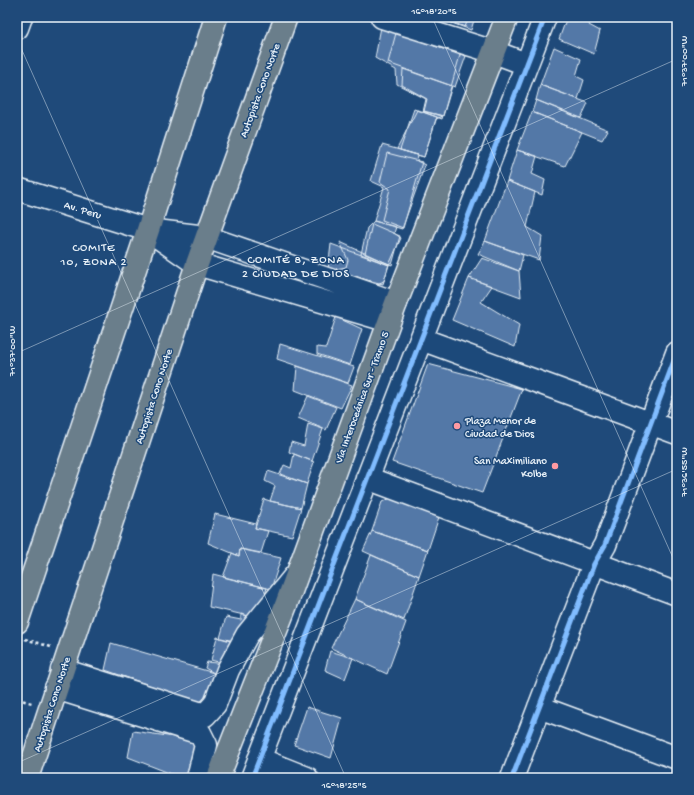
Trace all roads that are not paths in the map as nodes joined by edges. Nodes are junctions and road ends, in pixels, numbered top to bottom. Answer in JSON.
{"nodes":[{"id":1,"x":21,"y":17,"type":"edge"},
{"id":2,"x":216,"y":17,"type":"edge"},
{"id":3,"x":286,"y":17,"type":"edge"},
{"id":4,"x":382,"y":17,"type":"edge"},
{"id":5,"x":507,"y":17,"type":"edge"},
{"id":6,"x":545,"y":17,"type":"edge"},
{"id":7,"x":17,"y":28,"type":"edge"},
{"id":8,"x":494,"y":52,"type":"junction"},
{"id":9,"x":526,"y":64,"type":"junction"},
{"id":10,"x":17,"y":189,"type":"edge"},
{"id":11,"x":148,"y":230,"type":"junction"},
{"id":12,"x":206,"y":237,"type":"junction"},
{"id":13,"x":197,"y":264,"type":"junction"},
{"id":14,"x":392,"y":312,"type":"junction"},
{"id":15,"x":421,"y":338,"type":"junction"},
{"id":16,"x":677,"y":353,"type":"edge"},
{"id":17,"x":651,"y":424,"type":"junction"},
{"id":18,"x":677,"y":433,"type":"edge"},
{"id":19,"x":367,"y":478,"type":"junction"},
{"id":20,"x":594,"y":564,"type":"junction"},
{"id":21,"x":297,"y":574,"type":"junction"},
{"id":22,"x":677,"y":594,"type":"edge"},
{"id":23,"x":20,"y":630,"type":"edge"},
{"id":24,"x":62,"y":670,"type":"junction"},
{"id":25,"x":539,"y":707,"type":"junction"},
{"id":26,"x":677,"y":758,"type":"edge"},
{"id":27,"x":256,"y":768,"type":"edge"},
{"id":28,"x":27,"y":778,"type":"edge"},
{"id":29,"x":198,"y":778,"type":"edge"},
{"id":30,"x":218,"y":778,"type":"edge"},
{"id":31,"x":307,"y":778,"type":"edge"},
{"id":32,"x":512,"y":778,"type":"edge"}],
"edges":[{"from":1,"to":7,"type":"street"},
{"from":2,"to":11,"type":"main road"},
{"from":3,"to":12,"type":"main road","name":"Autopista Cono Norte"},
{"from":4,"to":8,"type":"street"},
{"from":5,"to":8,"type":"main road","name":"Vía Interoceánica Sur - Tramo 5"},
{"from":6,"to":9,"type":"street"},
{"from":8,"to":9,"type":"street"},
{"from":8,"to":14,"type":"main road","name":"Vía Interoceánica Sur - Tramo 5"},
{"from":9,"to":15,"type":"street"},
{"from":10,"to":11,"type":"street","name":"Av. Peru"},
{"from":11,"to":12,"type":"street"},
{"from":11,"to":13,"type":"street"},
{"from":11,"to":23,"type":"main road"},
{"from":12,"to":13,"type":"main road","name":"Autopista Cono Norte"},
{"from":12,"to":14,"type":"street"},
{"from":13,"to":14,"type":"street"},
{"from":13,"to":24,"type":"main road","name":"Autopista Cono Norte"},
{"from":14,"to":21,"type":"main road","name":"Vía Interoceánica Sur - Tramo 5"},
{"from":15,"to":17,"type":"street"},
{"from":15,"to":19,"type":"street"},
{"from":16,"to":17,"type":"street"},
{"from":17,"to":18,"type":"street"},
{"from":17,"to":20,"type":"street"},
{"from":19,"to":20,"type":"street"},
{"from":19,"to":27,"type":"street"},
{"from":20,"to":22,"type":"street"},
{"from":20,"to":25,"type":"street"},
{"from":21,"to":24,"type":"street"},
{"from":21,"to":30,"type":"main road","name":"Vía Interoceánica Sur - Tramo 5"},
{"from":24,"to":28,"type":"main road","name":"Autopista Cono Norte"},
{"from":24,"to":29,"type":"street"},
{"from":25,"to":26,"type":"street"},
{"from":25,"to":32,"type":"street"},
{"from":27,"to":31,"type":"street"}]}
